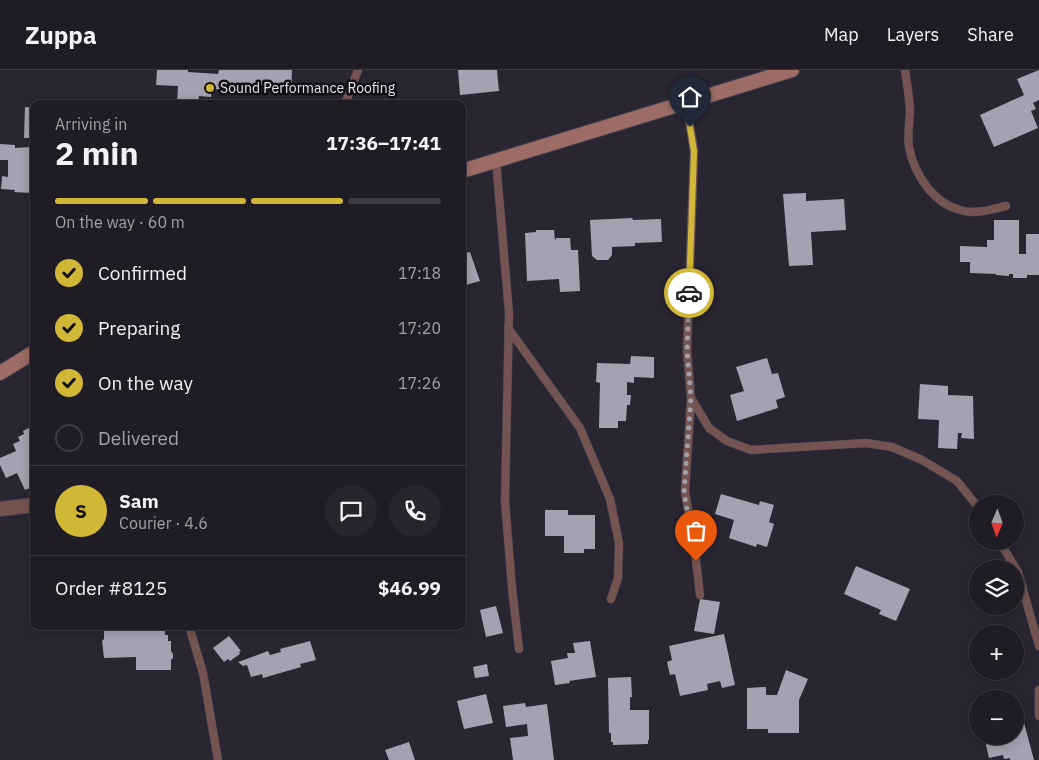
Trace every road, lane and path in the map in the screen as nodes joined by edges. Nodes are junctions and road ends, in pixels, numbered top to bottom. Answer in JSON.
{"nodes":[{"id":1,"x":358,"y":70,"type":"edge"},
{"id":2,"x":792,"y":70,"type":"edge"},
{"id":3,"x":905,"y":70,"type":"edge"},
{"id":4,"x":347,"y":100,"type":"edge"},
{"id":5,"x":686,"y":102,"type":"junction"},
{"id":6,"x":496,"y":160,"type":"junction"},
{"id":7,"x":466,"y":170,"type":"edge"},
{"id":8,"x":1006,"y":206,"type":"dead end"},
{"id":9,"x":508,"y":328,"type":"junction"},
{"id":10,"x":30,"y":355,"type":"edge"},
{"id":11,"x":0,"y":374,"type":"edge"},
{"id":12,"x":691,"y":398,"type":"junction"},
{"id":13,"x":969,"y":496,"type":"edge"},
{"id":14,"x":30,"y":505,"type":"edge"},
{"id":15,"x":0,"y":509,"type":"edge"},
{"id":16,"x":1005,"y":550,"type":"edge"},
{"id":17,"x":700,"y":596,"type":"dead end"},
{"id":18,"x":612,"y":599,"type":"dead end"},
{"id":19,"x":190,"y":630,"type":"edge"},
{"id":20,"x":1039,"y":646,"type":"edge"},
{"id":21,"x":519,"y":649,"type":"dead end"},
{"id":22,"x":1039,"y":690,"type":"edge"},
{"id":23,"x":1039,"y":716,"type":"edge"},
{"id":24,"x":218,"y":760,"type":"edge"}],
"edges":[{"from":1,"to":4,"type":"lane"},
{"from":2,"to":5,"type":"main road"},
{"from":3,"to":8,"type":"lane"},
{"from":5,"to":6,"type":"main road"},
{"from":5,"to":12,"type":"lane"},
{"from":6,"to":7,"type":"main road"},
{"from":6,"to":9,"type":"lane"},
{"from":9,"to":18,"type":"lane"},
{"from":9,"to":21,"type":"lane"},
{"from":10,"to":11,"type":"main road"},
{"from":12,"to":13,"type":"lane"},
{"from":12,"to":17,"type":"lane"},
{"from":14,"to":15,"type":"street"},
{"from":16,"to":20,"type":"lane"},
{"from":19,"to":24,"type":"lane"},
{"from":22,"to":23,"type":"lane"}]}
